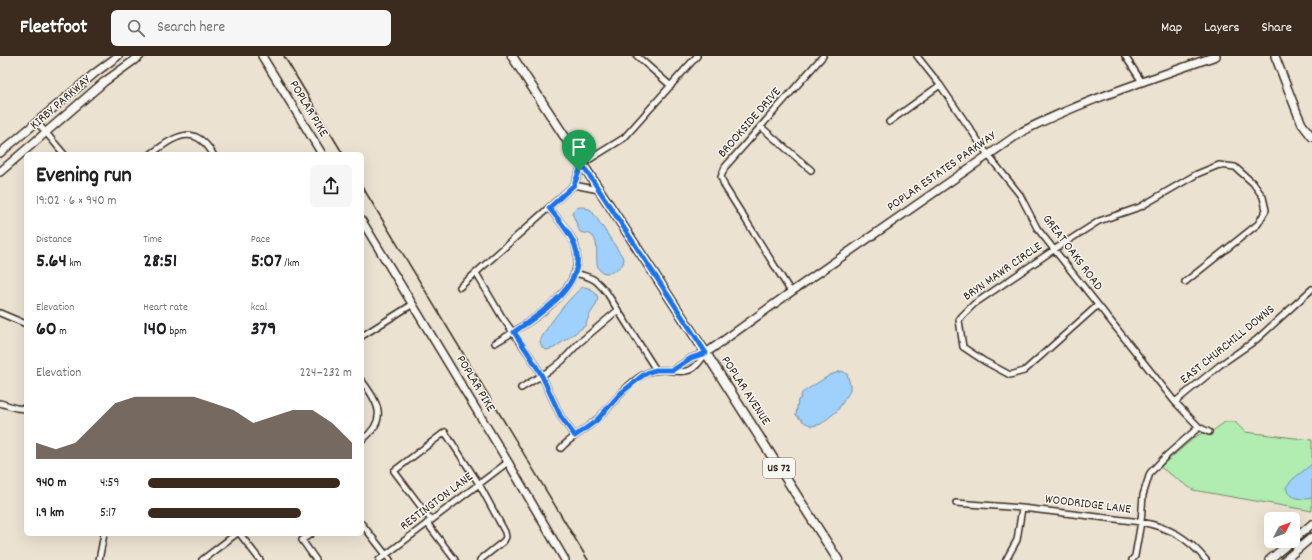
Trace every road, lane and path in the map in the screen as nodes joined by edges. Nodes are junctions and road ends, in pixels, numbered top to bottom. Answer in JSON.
{"nodes":[{"id":1,"x":118,"y":56,"type":"edge"},
{"id":2,"x":140,"y":56,"type":"edge"},
{"id":3,"x":262,"y":56,"type":"edge"},
{"id":4,"x":512,"y":56,"type":"edge"},
{"id":5,"x":637,"y":56,"type":"edge"},
{"id":6,"x":697,"y":56,"type":"edge"},
{"id":7,"x":823,"y":56,"type":"edge"},
{"id":8,"x":917,"y":56,"type":"edge"},
{"id":9,"x":1125,"y":56,"type":"edge"},
{"id":10,"x":1216,"y":56,"type":"edge"},
{"id":11,"x":1275,"y":56,"type":"edge"},
{"id":12,"x":1142,"y":82,"type":"junction"},
{"id":13,"x":940,"y":85,"type":"junction"},
{"id":14,"x":671,"y":86,"type":"junction"},
{"id":15,"x":37,"y":122,"type":"junction"},
{"id":16,"x":889,"y":122,"type":"dead end"},
{"id":17,"x":761,"y":127,"type":"junction"},
{"id":18,"x":46,"y":133,"type":"junction"},
{"id":19,"x":1312,"y":136,"type":"edge"},
{"id":20,"x":62,"y":152,"type":"edge"},
{"id":21,"x":155,"y":152,"type":"edge"},
{"id":22,"x":212,"y":152,"type":"edge"},
{"id":23,"x":321,"y":152,"type":"edge"},
{"id":24,"x":0,"y":153,"type":"edge"},
{"id":25,"x":988,"y":155,"type":"junction"},
{"id":26,"x":582,"y":164,"type":"junction"},
{"id":27,"x":812,"y":170,"type":"dead end"},
{"id":28,"x":0,"y":172,"type":"edge"},
{"id":29,"x":574,"y":185,"type":"junction"},
{"id":30,"x":599,"y":190,"type":"junction"},
{"id":31,"x":549,"y":208,"type":"junction"},
{"id":32,"x":364,"y":224,"type":"edge"},
{"id":33,"x":1054,"y":249,"type":"junction"},
{"id":34,"x":476,"y":273,"type":"junction"},
{"id":35,"x":575,"y":273,"type":"junction"},
{"id":36,"x":1185,"y":282,"type":"dead end"},
{"id":37,"x":460,"y":286,"type":"dead end"},
{"id":38,"x":1312,"y":289,"type":"edge"},
{"id":39,"x":791,"y":292,"type":"junction"},
{"id":40,"x":412,"y":304,"type":"junction"},
{"id":41,"x":1098,"y":305,"type":"junction"},
{"id":42,"x":618,"y":310,"type":"junction"},
{"id":43,"x":0,"y":313,"type":"edge"},
{"id":44,"x":24,"y":323,"type":"edge"},
{"id":45,"x":514,"y":332,"type":"junction"},
{"id":46,"x":364,"y":335,"type":"edge"},
{"id":47,"x":495,"y":343,"type":"dead end"},
{"id":48,"x":706,"y":353,"type":"junction"},
{"id":49,"x":656,"y":370,"type":"junction"},
{"id":50,"x":672,"y":370,"type":"junction"},
{"id":51,"x":542,"y":376,"type":"junction"},
{"id":52,"x":364,"y":384,"type":"edge"},
{"id":53,"x":521,"y":388,"type":"dead end"},
{"id":54,"x":1175,"y":402,"type":"junction"},
{"id":55,"x":0,"y":403,"type":"edge"},
{"id":56,"x":24,"y":409,"type":"edge"},
{"id":57,"x":1199,"y":427,"type":"junction"},
{"id":58,"x":1209,"y":432,"type":"dead end"},
{"id":59,"x":575,"y":436,"type":"junction"},
{"id":60,"x":364,"y":438,"type":"edge"},
{"id":61,"x":562,"y":448,"type":"dead end"},
{"id":62,"x":508,"y":462,"type":"junction"},
{"id":63,"x":479,"y":484,"type":"junction"},
{"id":64,"x":956,"y":503,"type":"dead end"},
{"id":65,"x":1022,"y":508,"type":"junction"},
{"id":66,"x":429,"y":522,"type":"junction"},
{"id":67,"x":1141,"y":522,"type":"junction"},
{"id":68,"x":1312,"y":524,"type":"edge"},
{"id":69,"x":364,"y":527,"type":"edge"},
{"id":70,"x":1300,"y":534,"type":"edge"},
{"id":71,"x":104,"y":536,"type":"edge"},
{"id":72,"x":233,"y":536,"type":"edge"},
{"id":73,"x":242,"y":536,"type":"edge"},
{"id":74,"x":308,"y":536,"type":"edge"},
{"id":75,"x":1312,"y":537,"type":"edge"},
{"id":76,"x":1283,"y":548,"type":"edge"},
{"id":77,"x":386,"y":555,"type":"junction"},
{"id":78,"x":99,"y":560,"type":"edge"},
{"id":79,"x":202,"y":560,"type":"edge"},
{"id":80,"x":260,"y":560,"type":"edge"},
{"id":81,"x":316,"y":560,"type":"edge"},
{"id":82,"x":379,"y":560,"type":"edge"},
{"id":83,"x":390,"y":560,"type":"edge"},
{"id":84,"x":455,"y":560,"type":"edge"},
{"id":85,"x":480,"y":560,"type":"edge"},
{"id":86,"x":565,"y":560,"type":"edge"},
{"id":87,"x":838,"y":560,"type":"edge"},
{"id":88,"x":1006,"y":560,"type":"edge"},
{"id":89,"x":1132,"y":560,"type":"edge"},
{"id":90,"x":1206,"y":560,"type":"edge"},
{"id":91,"x":1269,"y":560,"type":"edge"},
{"id":92,"x":1285,"y":560,"type":"edge"}],
"edges":[{"from":1,"to":15,"type":"main road","name":"KIRBY PARKWAY"},
{"from":2,"to":18,"type":"main road","name":"KIRBY PARKWAY"},
{"from":3,"to":23,"type":"main road","name":"POPLAR PIKE"},
{"from":4,"to":26,"type":"main road","name":"POPLAR AVENUE","number":"US 72"},
{"from":5,"to":14,"type":"street"},
{"from":6,"to":14,"type":"street"},
{"from":7,"to":17,"type":"street","name":"BROOKSIDE DRIVE"},
{"from":8,"to":13,"type":"street","name":"GREAT OAKS ROAD"},
{"from":9,"to":12,"type":"street"},
{"from":10,"to":12,"type":"main road","name":"POPLAR ESTATES PARKWAY"},
{"from":11,"to":19,"type":"main road"},
{"from":12,"to":25,"type":"main road","name":"POPLAR ESTATES PARKWAY"},
{"from":13,"to":16,"type":"street"},
{"from":13,"to":25,"type":"street","name":"GREAT OAKS ROAD"},
{"from":14,"to":26,"type":"street"},
{"from":15,"to":18,"type":"street"},
{"from":15,"to":24,"type":"main road","name":"KIRBY PARKWAY"},
{"from":17,"to":27,"type":"street"},
{"from":17,"to":39,"type":"street","name":"BROOKSIDE DRIVE"},
{"from":18,"to":20,"type":"street"},
{"from":18,"to":28,"type":"main road","name":"KIRBY PARKWAY"},
{"from":21,"to":22,"type":"street"},
{"from":25,"to":33,"type":"street","name":"GREAT OAKS ROAD"},
{"from":25,"to":39,"type":"main road","name":"POPLAR ESTATES PARKWAY"},
{"from":26,"to":29,"type":"street"},
{"from":26,"to":30,"type":"main road","name":"POPLAR AVENUE","number":"US 72"},
{"from":29,"to":30,"type":"street"},
{"from":29,"to":31,"type":"street"},
{"from":30,"to":48,"type":"main road","name":"POPLAR AVENUE","number":"US 72"},
{"from":31,"to":34,"type":"street"},
{"from":31,"to":35,"type":"street"},
{"from":32,"to":40,"type":"main road","name":"POPLAR PIKE"},
{"from":33,"to":36,"type":"street","name":"BRYN MAWR CIRCLE"},
{"from":33,"to":41,"type":"street","name":"GREAT OAKS ROAD"},
{"from":33,"to":41,"type":"street","name":"BRYN MAWR CIRCLE"},
{"from":34,"to":37,"type":"street"},
{"from":34,"to":45,"type":"street"},
{"from":35,"to":42,"type":"street"},
{"from":35,"to":45,"type":"street"},
{"from":38,"to":54,"type":"street","name":"EAST CHURCHILL DOWNS"},
{"from":39,"to":48,"type":"main road","name":"POPLAR ESTATES PARKWAY"},
{"from":40,"to":46,"type":"street"},
{"from":40,"to":62,"type":"main road","name":"POPLAR PIKE"},
{"from":41,"to":54,"type":"street","name":"GREAT OAKS ROAD"},
{"from":42,"to":49,"type":"street"},
{"from":42,"to":51,"type":"street"},
{"from":43,"to":44,"type":"street"},
{"from":45,"to":47,"type":"street"},
{"from":45,"to":51,"type":"street"},
{"from":48,"to":50,"type":"street"},
{"from":48,"to":50,"type":"street"},
{"from":48,"to":87,"type":"main road","name":"POPLAR AVENUE","number":"US 72"},
{"from":49,"to":50,"type":"street"},
{"from":49,"to":59,"type":"street"},
{"from":51,"to":53,"type":"street"},
{"from":51,"to":59,"type":"street"},
{"from":52,"to":60,"type":"street"},
{"from":54,"to":57,"type":"street","name":"GREAT OAKS ROAD"},
{"from":55,"to":56,"type":"street"},
{"from":57,"to":58,"type":"street","name":"GREAT OAKS ROAD"},
{"from":57,"to":67,"type":"street"},
{"from":59,"to":61,"type":"street"},
{"from":62,"to":63,"type":"street","name":"RESTINGTON LANE"},
{"from":62,"to":86,"type":"main road","name":"POPLAR PIKE"},
{"from":63,"to":66,"type":"street","name":"RESTINGTON LANE"},
{"from":63,"to":66,"type":"street"},
{"from":63,"to":85,"type":"street"},
{"from":64,"to":65,"type":"street","name":"WOODRIDGE LANE"},
{"from":65,"to":67,"type":"street","name":"WOODRIDGE LANE"},
{"from":65,"to":88,"type":"street"},
{"from":66,"to":77,"type":"street","name":"RESTINGTON LANE"},
{"from":66,"to":84,"type":"street"},
{"from":67,"to":89,"type":"street"},
{"from":67,"to":90,"type":"street","name":"WOODRIDGE LANE"},
{"from":68,"to":70,"type":"main road"},
{"from":69,"to":77,"type":"street"},
{"from":71,"to":78,"type":"street"},
{"from":72,"to":79,"type":"street"},
{"from":73,"to":80,"type":"street"},
{"from":74,"to":81,"type":"street"},
{"from":75,"to":92,"type":"main road"},
{"from":76,"to":91,"type":"main road"},
{"from":77,"to":82,"type":"street","name":"RESTINGTON LANE"},
{"from":77,"to":83,"type":"street"}]}
